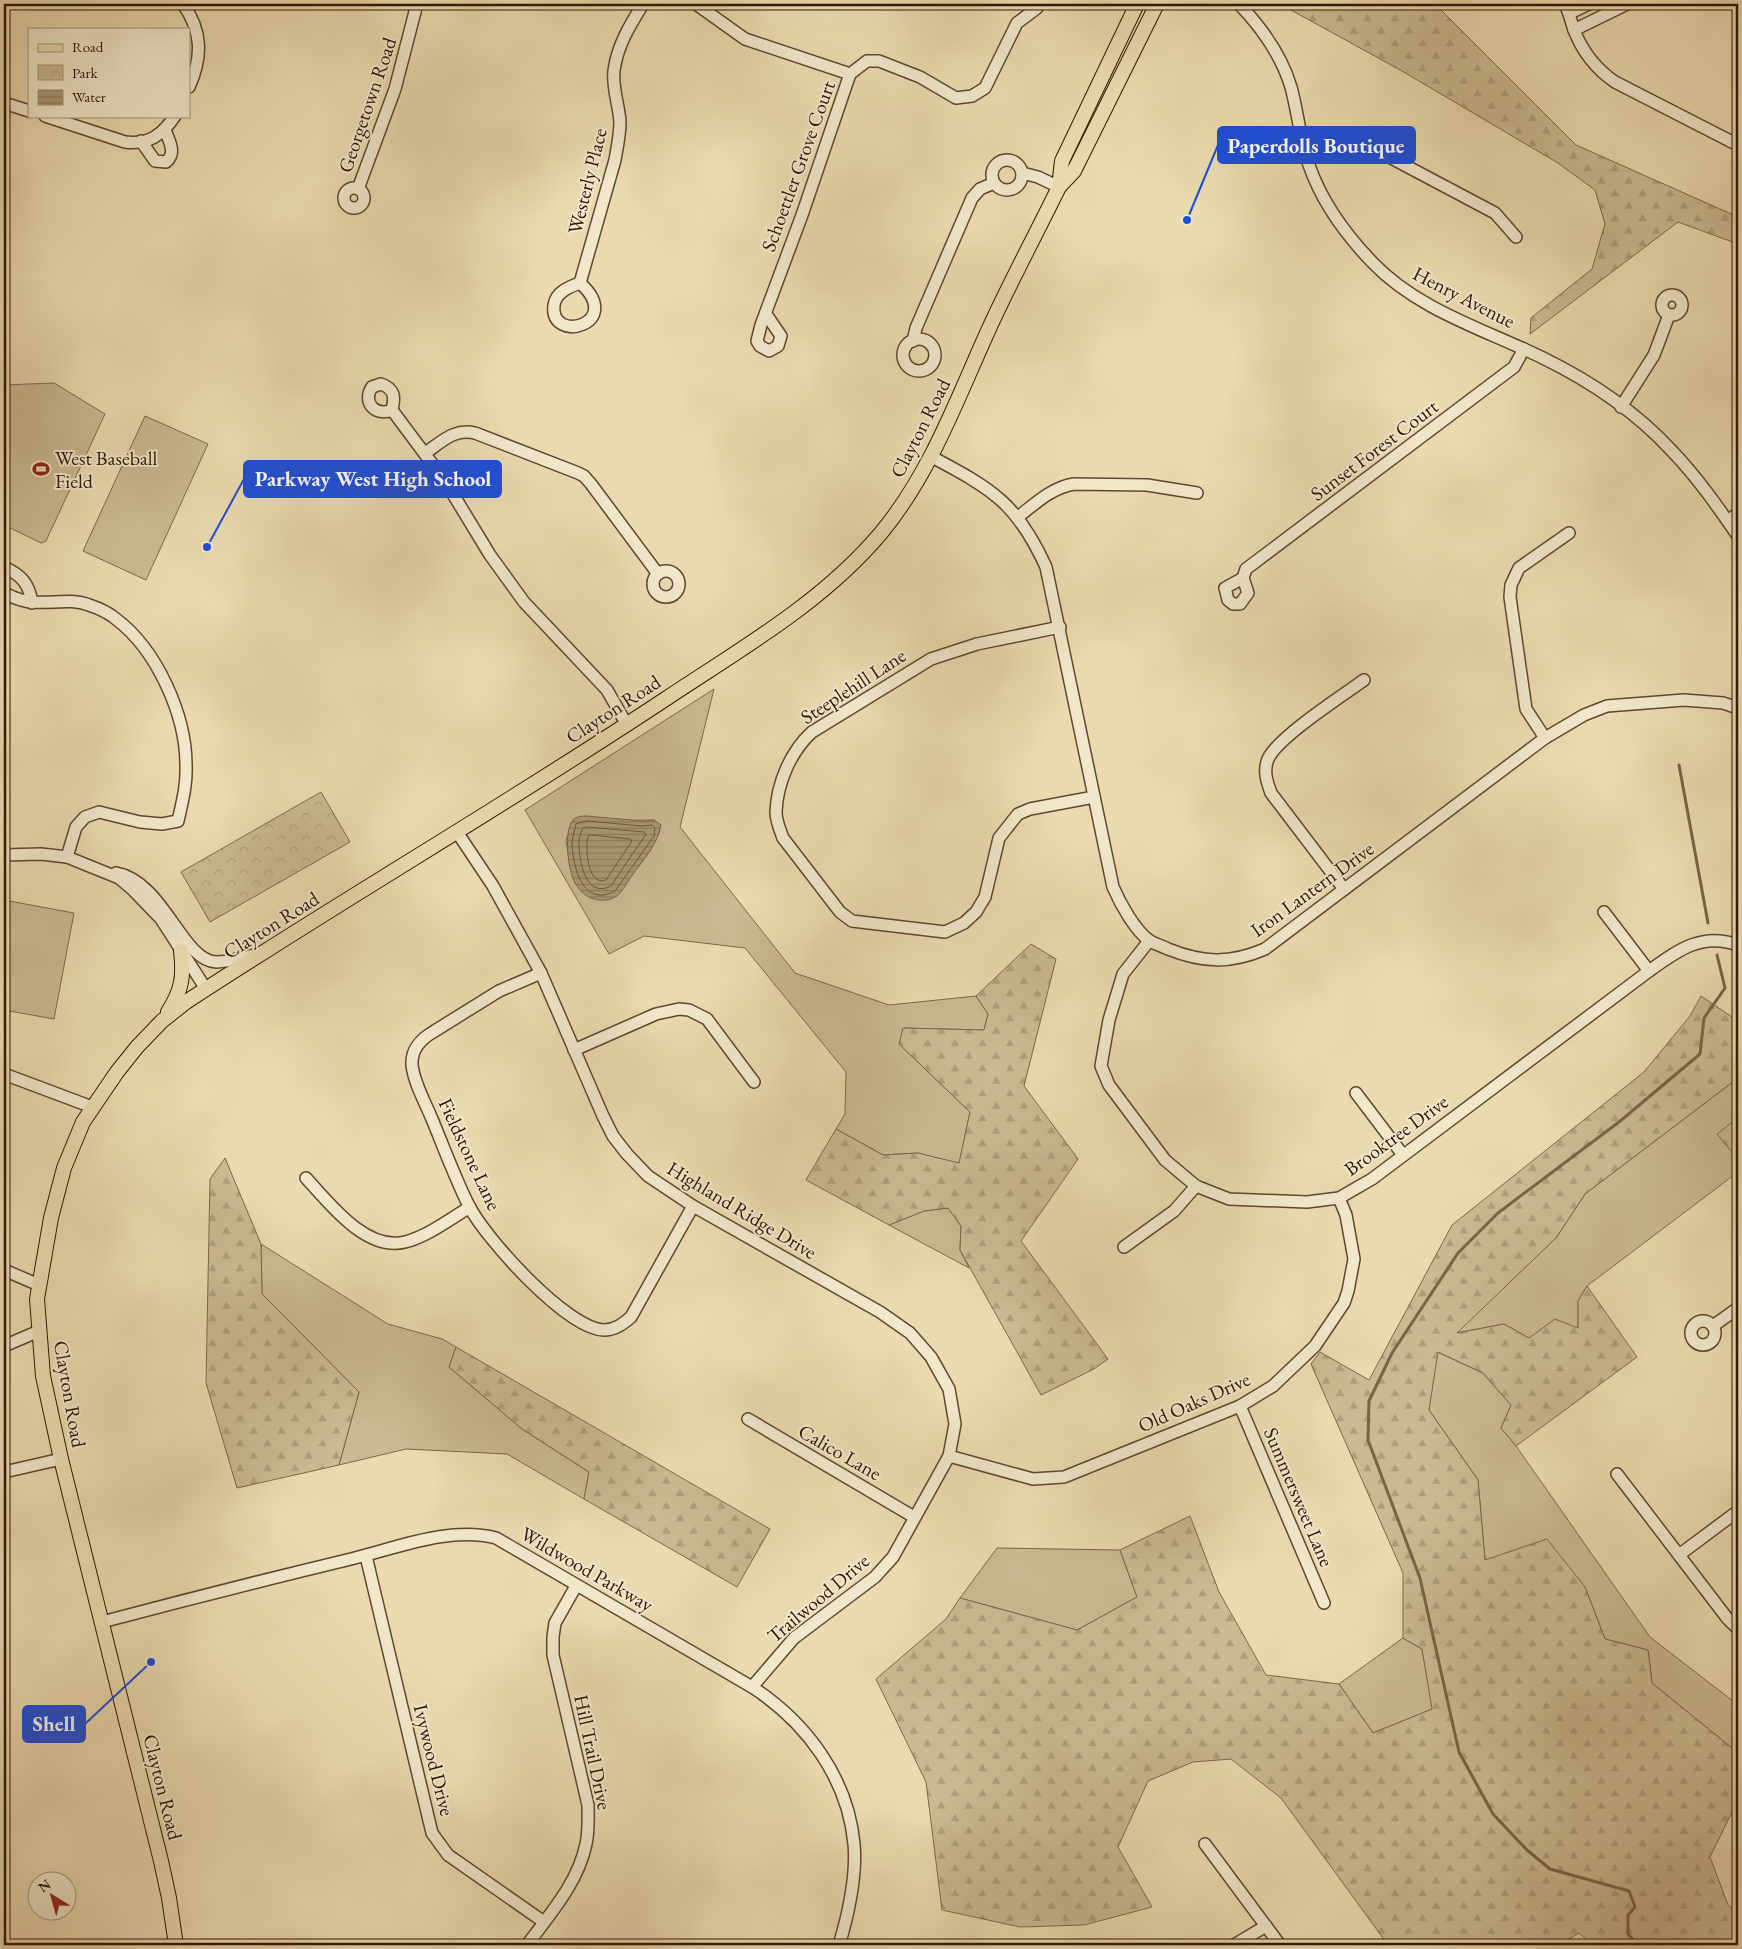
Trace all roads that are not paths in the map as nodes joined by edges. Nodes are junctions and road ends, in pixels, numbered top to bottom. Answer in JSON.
{"nodes":[{"id":1,"x":183,"y":4,"type":"edge"},
{"id":2,"x":417,"y":4,"type":"edge"},
{"id":3,"x":642,"y":4,"type":"edge"},
{"id":4,"x":696,"y":4,"type":"edge"},
{"id":5,"x":1025,"y":4,"type":"edge"},
{"id":6,"x":1038,"y":4,"type":"edge"},
{"id":7,"x":1138,"y":4,"type":"edge"},
{"id":8,"x":1239,"y":4,"type":"edge"},
{"id":9,"x":1589,"y":4,"type":"edge"},
{"id":10,"x":1627,"y":4,"type":"edge"},
{"id":11,"x":1157,"y":5,"type":"edge"},
{"id":12,"x":1567,"y":8,"type":"edge"},
{"id":13,"x":1020,"y":21,"type":"junction"},
{"id":14,"x":1574,"y":30,"type":"junction"},
{"id":15,"x":850,"y":74,"type":"junction"},
{"id":16,"x":190,"y":83,"type":"edge"},
{"id":17,"x":4,"y":103,"type":"edge"},
{"id":18,"x":28,"y":111,"type":"edge"},
{"id":19,"x":51,"y":118,"type":"edge"},
{"id":20,"x":173,"y":118,"type":"edge"},
{"id":21,"x":161,"y":133,"type":"junction"},
{"id":22,"x":141,"y":141,"type":"junction"},
{"id":23,"x":1302,"y":142,"type":"junction"},
{"id":24,"x":1738,"y":145,"type":"edge"},
{"id":25,"x":1022,"y":173,"type":"junction"},
{"id":26,"x":994,"y":183,"type":"junction"},
{"id":27,"x":1059,"y":187,"type":"junction"},
{"id":28,"x":358,"y":189,"type":"dead end"},
{"id":29,"x":1516,"y":238,"type":"dead end"},
{"id":30,"x":580,"y":283,"type":"dead end"},
{"id":31,"x":766,"y":314,"type":"dead end"},
{"id":32,"x":1669,"y":315,"type":"dead end"},
{"id":33,"x":913,"y":341,"type":"dead end"},
{"id":34,"x":1524,"y":349,"type":"junction"},
{"id":35,"x":1621,"y":407,"type":"junction"},
{"id":36,"x":392,"y":410,"type":"dead end"},
{"id":37,"x":425,"y":453,"type":"junction"},
{"id":38,"x":932,"y":457,"type":"junction"},
{"id":39,"x":1197,"y":493,"type":"dead end"},
{"id":40,"x":1738,"y":513,"type":"edge"},
{"id":41,"x":1018,"y":517,"type":"junction"},
{"id":42,"x":1728,"y":521,"type":"junction"},
{"id":43,"x":1569,"y":534,"type":"dead end"},
{"id":44,"x":1738,"y":536,"type":"edge"},
{"id":45,"x":4,"y":567,"type":"edge"},
{"id":46,"x":658,"y":574,"type":"dead end"},
{"id":47,"x":1243,"y":578,"type":"dead end"},
{"id":48,"x":4,"y":593,"type":"edge"},
{"id":49,"x":32,"y":602,"type":"junction"},
{"id":50,"x":1060,"y":627,"type":"junction"},
{"id":51,"x":1364,"y":680,"type":"dead end"},
{"id":52,"x":1738,"y":708,"type":"edge"},
{"id":53,"x":627,"y":725,"type":"junction"},
{"id":54,"x":1545,"y":738,"type":"junction"},
{"id":55,"x":1094,"y":797,"type":"junction"},
{"id":56,"x":457,"y":832,"type":"junction"},
{"id":57,"x":4,"y":855,"type":"edge"},
{"id":58,"x":68,"y":857,"type":"junction"},
{"id":59,"x":106,"y":872,"type":"junction"},
{"id":60,"x":1344,"y":889,"type":"junction"},
{"id":61,"x":1604,"y":912,"type":"dead end"},
{"id":62,"x":1149,"y":941,"type":"junction"},
{"id":63,"x":1738,"y":945,"type":"edge"},
{"id":64,"x":181,"y":951,"type":"junction"},
{"id":65,"x":262,"y":954,"type":"junction"},
{"id":66,"x":1650,"y":971,"type":"junction"},
{"id":67,"x":541,"y":973,"type":"junction"},
{"id":68,"x":206,"y":989,"type":"junction"},
{"id":69,"x":163,"y":1020,"type":"junction"},
{"id":70,"x":574,"y":1050,"type":"junction"},
{"id":71,"x":4,"y":1067,"type":"edge"},
{"id":72,"x":4,"y":1074,"type":"edge"},
{"id":73,"x":754,"y":1082,"type":"dead end"},
{"id":74,"x":74,"y":1092,"type":"dead end"},
{"id":75,"x":1356,"y":1093,"type":"dead end"},
{"id":76,"x":92,"y":1107,"type":"junction"},
{"id":77,"x":1403,"y":1155,"type":"junction"},
{"id":78,"x":306,"y":1178,"type":"dead end"},
{"id":79,"x":1196,"y":1186,"type":"junction"},
{"id":80,"x":1339,"y":1198,"type":"junction"},
{"id":81,"x":693,"y":1206,"type":"junction"},
{"id":82,"x":470,"y":1207,"type":"junction"},
{"id":83,"x":1124,"y":1247,"type":"dead end"},
{"id":84,"x":4,"y":1270,"type":"edge"},
{"id":85,"x":39,"y":1285,"type":"junction"},
{"id":86,"x":1738,"y":1308,"type":"edge"},
{"id":87,"x":1713,"y":1326,"type":"dead end"},
{"id":88,"x":39,"y":1331,"type":"junction"},
{"id":89,"x":4,"y":1346,"type":"edge"},
{"id":90,"x":1240,"y":1406,"type":"junction"},
{"id":91,"x":748,"y":1419,"type":"dead end"},
{"id":92,"x":949,"y":1456,"type":"junction"},
{"id":93,"x":61,"y":1459,"type":"junction"},
{"id":94,"x":4,"y":1472,"type":"edge"},
{"id":95,"x":1618,"y":1474,"type":"dead end"},
{"id":96,"x":1738,"y":1512,"type":"edge"},
{"id":97,"x":914,"y":1517,"type":"junction"},
{"id":98,"x":1679,"y":1554,"type":"junction"},
{"id":99,"x":366,"y":1556,"type":"junction"},
{"id":100,"x":576,"y":1586,"type":"junction"},
{"id":101,"x":1324,"y":1603,"type":"dead end"},
{"id":102,"x":102,"y":1622,"type":"junction"},
{"id":103,"x":1738,"y":1629,"type":"edge"},
{"id":104,"x":752,"y":1686,"type":"junction"},
{"id":105,"x":1205,"y":1844,"type":"dead end"},
{"id":106,"x":544,"y":1922,"type":"junction"},
{"id":107,"x":1266,"y":1926,"type":"junction"},
{"id":108,"x":176,"y":1945,"type":"edge"},
{"id":109,"x":527,"y":1945,"type":"edge"},
{"id":110,"x":838,"y":1945,"type":"edge"},
{"id":111,"x":1234,"y":1945,"type":"edge"},
{"id":112,"x":1280,"y":1945,"type":"edge"}],
"edges":[{"from":1,"to":16,"type":"street"},
{"from":2,"to":28,"type":"street","name":"Georgetown Road"},
{"from":3,"to":30,"type":"street","name":"Westerly Place"},
{"from":4,"to":15,"type":"street"},
{"from":5,"to":13,"type":"street","name":"Schoettler Grove Court"},
{"from":6,"to":13,"type":"street","name":"Schoettler Grove Court"},
{"from":7,"to":27,"type":"main road","name":"Clayton Road"},
{"from":8,"to":23,"type":"street","name":"Henry Avenue"},
{"from":9,"to":12,"type":"street"},
{"from":10,"to":14,"type":"street"},
{"from":11,"to":27,"type":"main road","name":"Clayton Road"},
{"from":12,"to":14,"type":"street"},
{"from":13,"to":15,"type":"street","name":"Schoettler Grove Court"},
{"from":14,"to":24,"type":"street"},
{"from":15,"to":31,"type":"street","name":"Schoettler Grove Court"},
{"from":17,"to":18,"type":"street"},
{"from":19,"to":22,"type":"street"},
{"from":20,"to":21,"type":"street"},
{"from":21,"to":22,"type":"street"},
{"from":21,"to":22,"type":"street"},
{"from":23,"to":29,"type":"street"},
{"from":23,"to":34,"type":"street","name":"Henry Avenue"},
{"from":25,"to":26,"type":"street"},
{"from":25,"to":26,"type":"street"},
{"from":25,"to":27,"type":"street"},
{"from":26,"to":33,"type":"street"},
{"from":27,"to":38,"type":"main road","name":"Clayton Road"},
{"from":32,"to":35,"type":"street"},
{"from":34,"to":35,"type":"street","name":"Henry Avenue"},
{"from":34,"to":47,"type":"street","name":"Sunset Forest Court"},
{"from":35,"to":42,"type":"street","name":"Henry Avenue"},
{"from":36,"to":37,"type":"street"},
{"from":37,"to":46,"type":"street"},
{"from":37,"to":53,"type":"street"},
{"from":38,"to":41,"type":"street","name":"Iron Lantern Drive"},
{"from":38,"to":53,"type":"main road","name":"Clayton Road"},
{"from":39,"to":41,"type":"street"},
{"from":40,"to":42,"type":"street"},
{"from":41,"to":50,"type":"street","name":"Iron Lantern Drive"},
{"from":42,"to":44,"type":"street","name":"Henry Avenue"},
{"from":43,"to":54,"type":"street"},
{"from":45,"to":49,"type":"street"},
{"from":48,"to":49,"type":"street"},
{"from":49,"to":58,"type":"street"},
{"from":50,"to":55,"type":"street","name":"Iron Lantern Drive"},
{"from":50,"to":55,"type":"street","name":"Steeplehill Lane"},
{"from":51,"to":60,"type":"street"},
{"from":52,"to":54,"type":"street","name":"Iron Lantern Drive"},
{"from":53,"to":56,"type":"main road","name":"Clayton Road"},
{"from":54,"to":60,"type":"street","name":"Iron Lantern Drive"},
{"from":55,"to":62,"type":"street","name":"Iron Lantern Drive"},
{"from":56,"to":65,"type":"main road","name":"Clayton Road"},
{"from":56,"to":67,"type":"street","name":"Highland Ridge Drive"},
{"from":57,"to":58,"type":"street"},
{"from":58,"to":59,"type":"street"},
{"from":59,"to":64,"type":"street"},
{"from":59,"to":65,"type":"street"},
{"from":60,"to":62,"type":"street","name":"Iron Lantern Drive"},
{"from":61,"to":66,"type":"street"},
{"from":62,"to":79,"type":"street","name":"Brooktree Drive"},
{"from":63,"to":66,"type":"street","name":"Brooktree Drive"},
{"from":64,"to":68,"type":"street"},
{"from":64,"to":69,"type":"main road"},
{"from":65,"to":68,"type":"main road","name":"Clayton Road"},
{"from":66,"to":77,"type":"street","name":"Brooktree Drive"},
{"from":67,"to":70,"type":"street","name":"Highland Ridge Drive"},
{"from":67,"to":82,"type":"street","name":"Fieldstone Lane"},
{"from":68,"to":69,"type":"main road","name":"Clayton Road"},
{"from":69,"to":76,"type":"main road","name":"Clayton Road"},
{"from":70,"to":73,"type":"street"},
{"from":70,"to":81,"type":"street","name":"Highland Ridge Drive"},
{"from":71,"to":74,"type":"street"},
{"from":72,"to":76,"type":"street"},
{"from":75,"to":77,"type":"street"},
{"from":76,"to":85,"type":"main road","name":"Clayton Road"},
{"from":77,"to":80,"type":"street","name":"Brooktree Drive"},
{"from":78,"to":82,"type":"street"},
{"from":79,"to":80,"type":"street","name":"Brooktree Drive"},
{"from":79,"to":83,"type":"street"},
{"from":80,"to":90,"type":"street","name":"Old Oaks Drive"},
{"from":81,"to":82,"type":"street","name":"Fieldstone Lane"},
{"from":81,"to":92,"type":"street","name":"Highland Ridge Drive"},
{"from":84,"to":85,"type":"street"},
{"from":85,"to":88,"type":"main road","name":"Clayton Road"},
{"from":86,"to":87,"type":"street"},
{"from":88,"to":89,"type":"street"},
{"from":88,"to":93,"type":"main road","name":"Clayton Road"},
{"from":90,"to":92,"type":"street","name":"Old Oaks Drive"},
{"from":90,"to":101,"type":"street","name":"Summersweet Lane"},
{"from":91,"to":97,"type":"street","name":"Calico Lane"},
{"from":92,"to":97,"type":"street","name":"Trailwood Drive"},
{"from":93,"to":94,"type":"street"},
{"from":93,"to":102,"type":"main road","name":"Clayton Road"},
{"from":95,"to":98,"type":"street"},
{"from":96,"to":98,"type":"street"},
{"from":97,"to":104,"type":"street","name":"Trailwood Drive"},
{"from":98,"to":103,"type":"street"},
{"from":99,"to":100,"type":"street","name":"Wildwood Parkway"},
{"from":99,"to":102,"type":"street","name":"Wildwood Parkway"},
{"from":99,"to":106,"type":"street","name":"Ivywood Drive"},
{"from":100,"to":104,"type":"street","name":"Wildwood Parkway"},
{"from":100,"to":106,"type":"street","name":"Hill Trail Drive"},
{"from":102,"to":108,"type":"main road","name":"Clayton Road"},
{"from":104,"to":110,"type":"street","name":"Wildwood Parkway"},
{"from":105,"to":107,"type":"street"},
{"from":106,"to":109,"type":"street","name":"Hill Trail Drive"},
{"from":107,"to":111,"type":"street"},
{"from":107,"to":112,"type":"street"}]}
